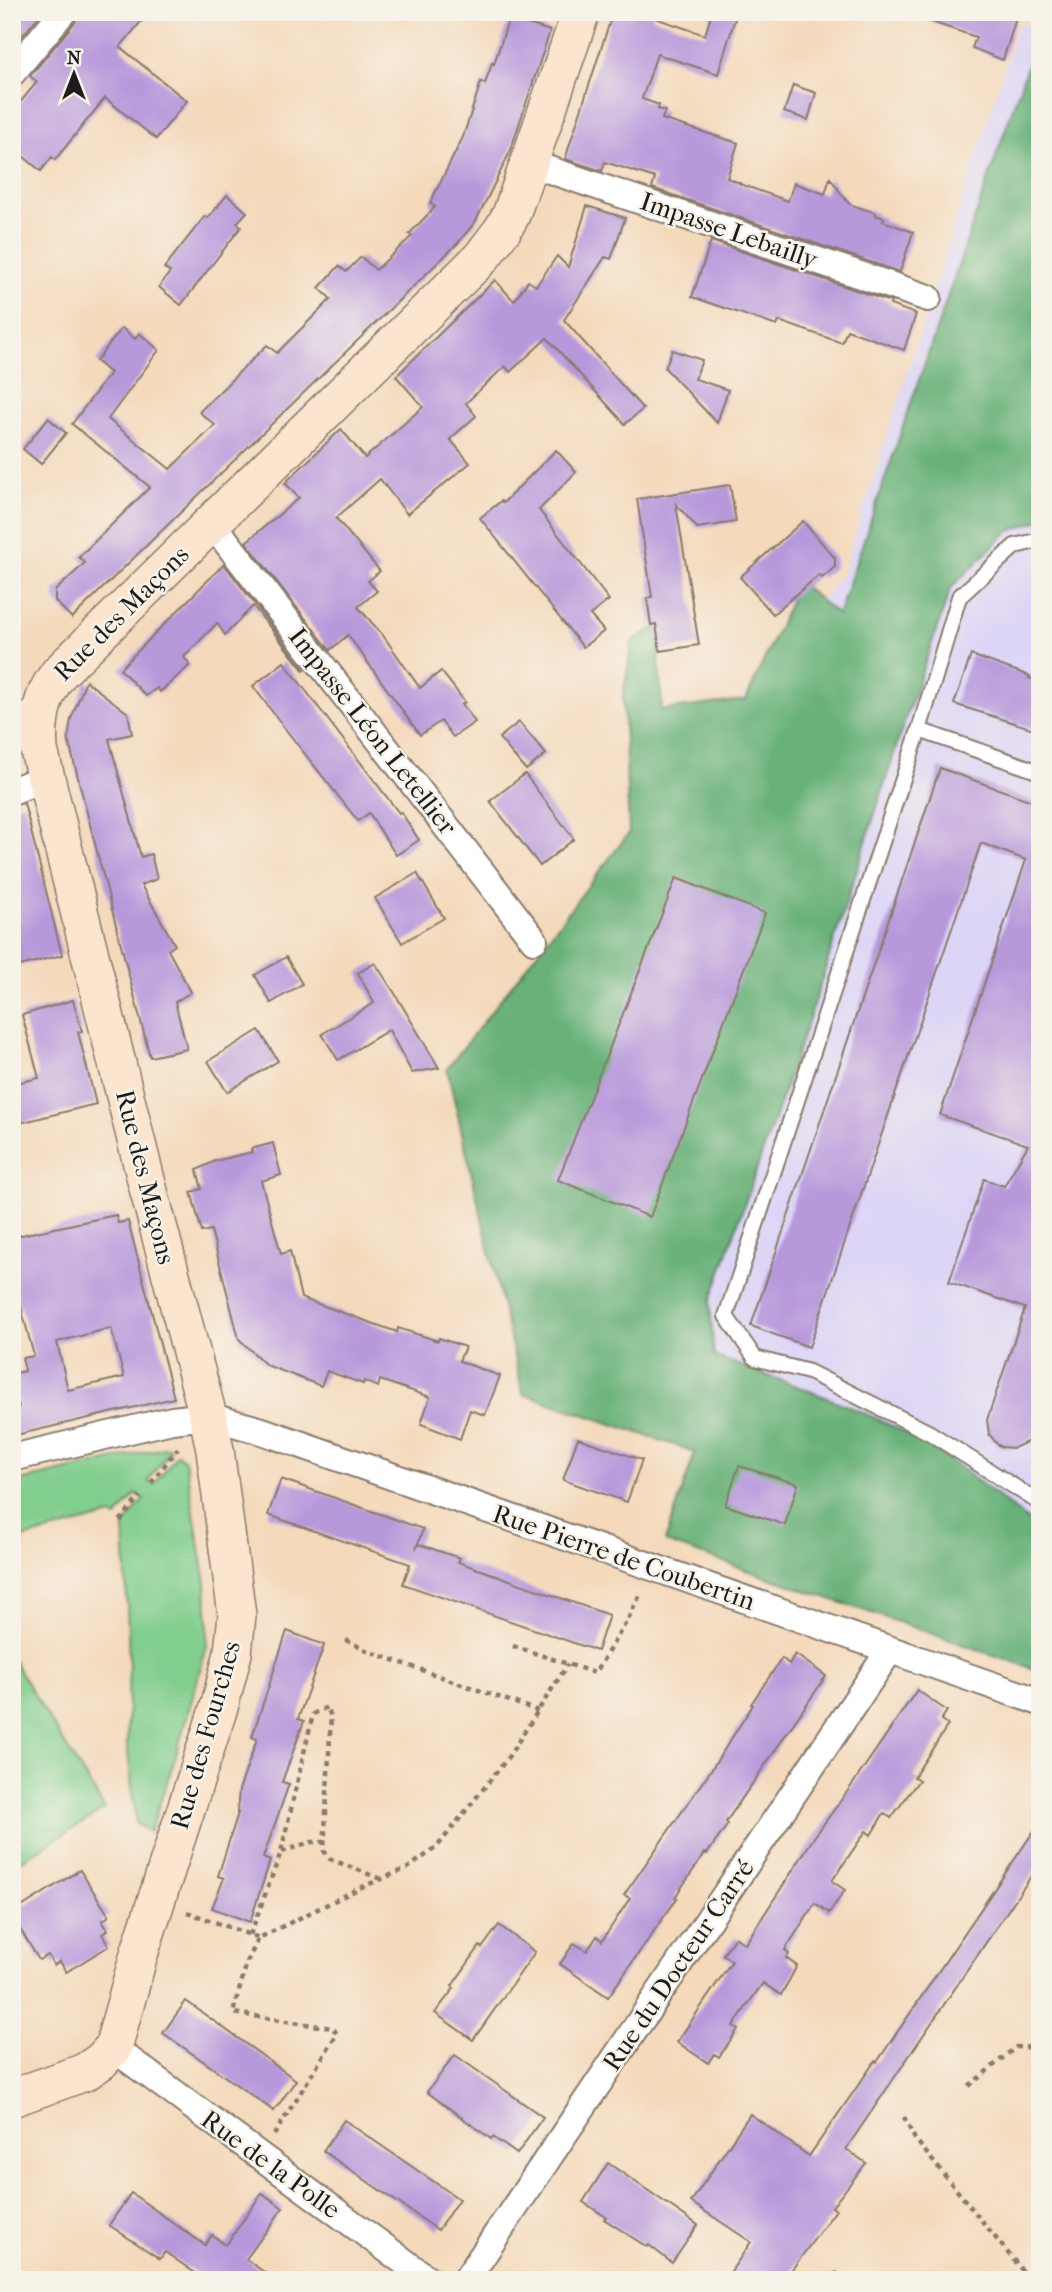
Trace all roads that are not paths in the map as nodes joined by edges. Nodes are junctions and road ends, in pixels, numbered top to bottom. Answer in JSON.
{"nodes":[{"id":1,"x":63,"y":12,"type":"edge"},
{"id":2,"x":581,"y":12,"type":"edge"},
{"id":3,"x":12,"y":73,"type":"edge"},
{"id":4,"x":529,"y":163,"type":"junction"},
{"id":5,"x":928,"y":298,"type":"dead end"},
{"id":6,"x":209,"y":525,"type":"junction"},
{"id":7,"x":1040,"y":540,"type":"edge"},
{"id":8,"x":25,"y":717,"type":"edge"},
{"id":9,"x":919,"y":730,"type":"junction"},
{"id":10,"x":1040,"y":772,"type":"edge"},
{"id":11,"x":46,"y":777,"type":"junction"},
{"id":12,"x":12,"y":791,"type":"edge"},
{"id":13,"x":534,"y":940,"type":"dead end"},
{"id":14,"x":208,"y":1416,"type":"junction"},
{"id":15,"x":12,"y":1458,"type":"edge"},
{"id":16,"x":1040,"y":1503,"type":"edge"},
{"id":17,"x":891,"y":1650,"type":"junction"},
{"id":18,"x":1040,"y":1702,"type":"edge"},
{"id":19,"x":113,"y":2048,"type":"junction"},
{"id":20,"x":12,"y":2098,"type":"edge"},
{"id":21,"x":429,"y":2280,"type":"edge"},
{"id":22,"x":466,"y":2280,"type":"edge"}],
"edges":[{"from":1,"to":3,"type":"street"},
{"from":2,"to":4,"type":"main road","name":"Rue des Maçons"},
{"from":4,"to":5,"type":"street","name":"Impasse Lebailly"},
{"from":4,"to":6,"type":"main road","name":"Rue des Maçons"},
{"from":6,"to":8,"type":"main road","name":"Rue des Maçons"},
{"from":6,"to":13,"type":"street","name":"Impasse Léon Letellier"},
{"from":7,"to":9,"type":"lane"},
{"from":8,"to":11,"type":"main road","name":"Rue des Maçons"},
{"from":9,"to":10,"type":"lane"},
{"from":9,"to":16,"type":"lane"},
{"from":11,"to":12,"type":"street"},
{"from":11,"to":14,"type":"main road","name":"Rue des Maçons"},
{"from":14,"to":15,"type":"street"},
{"from":14,"to":17,"type":"street","name":"Rue Pierre de Coubertin"},
{"from":14,"to":19,"type":"main road","name":"Rue des Fourches"},
{"from":17,"to":18,"type":"street","name":"Rue Pierre de Coubertin"},
{"from":17,"to":22,"type":"street","name":"Rue du Docteur Carré"},
{"from":19,"to":20,"type":"main road"},
{"from":19,"to":21,"type":"street","name":"Rue de la Polle"}]}
